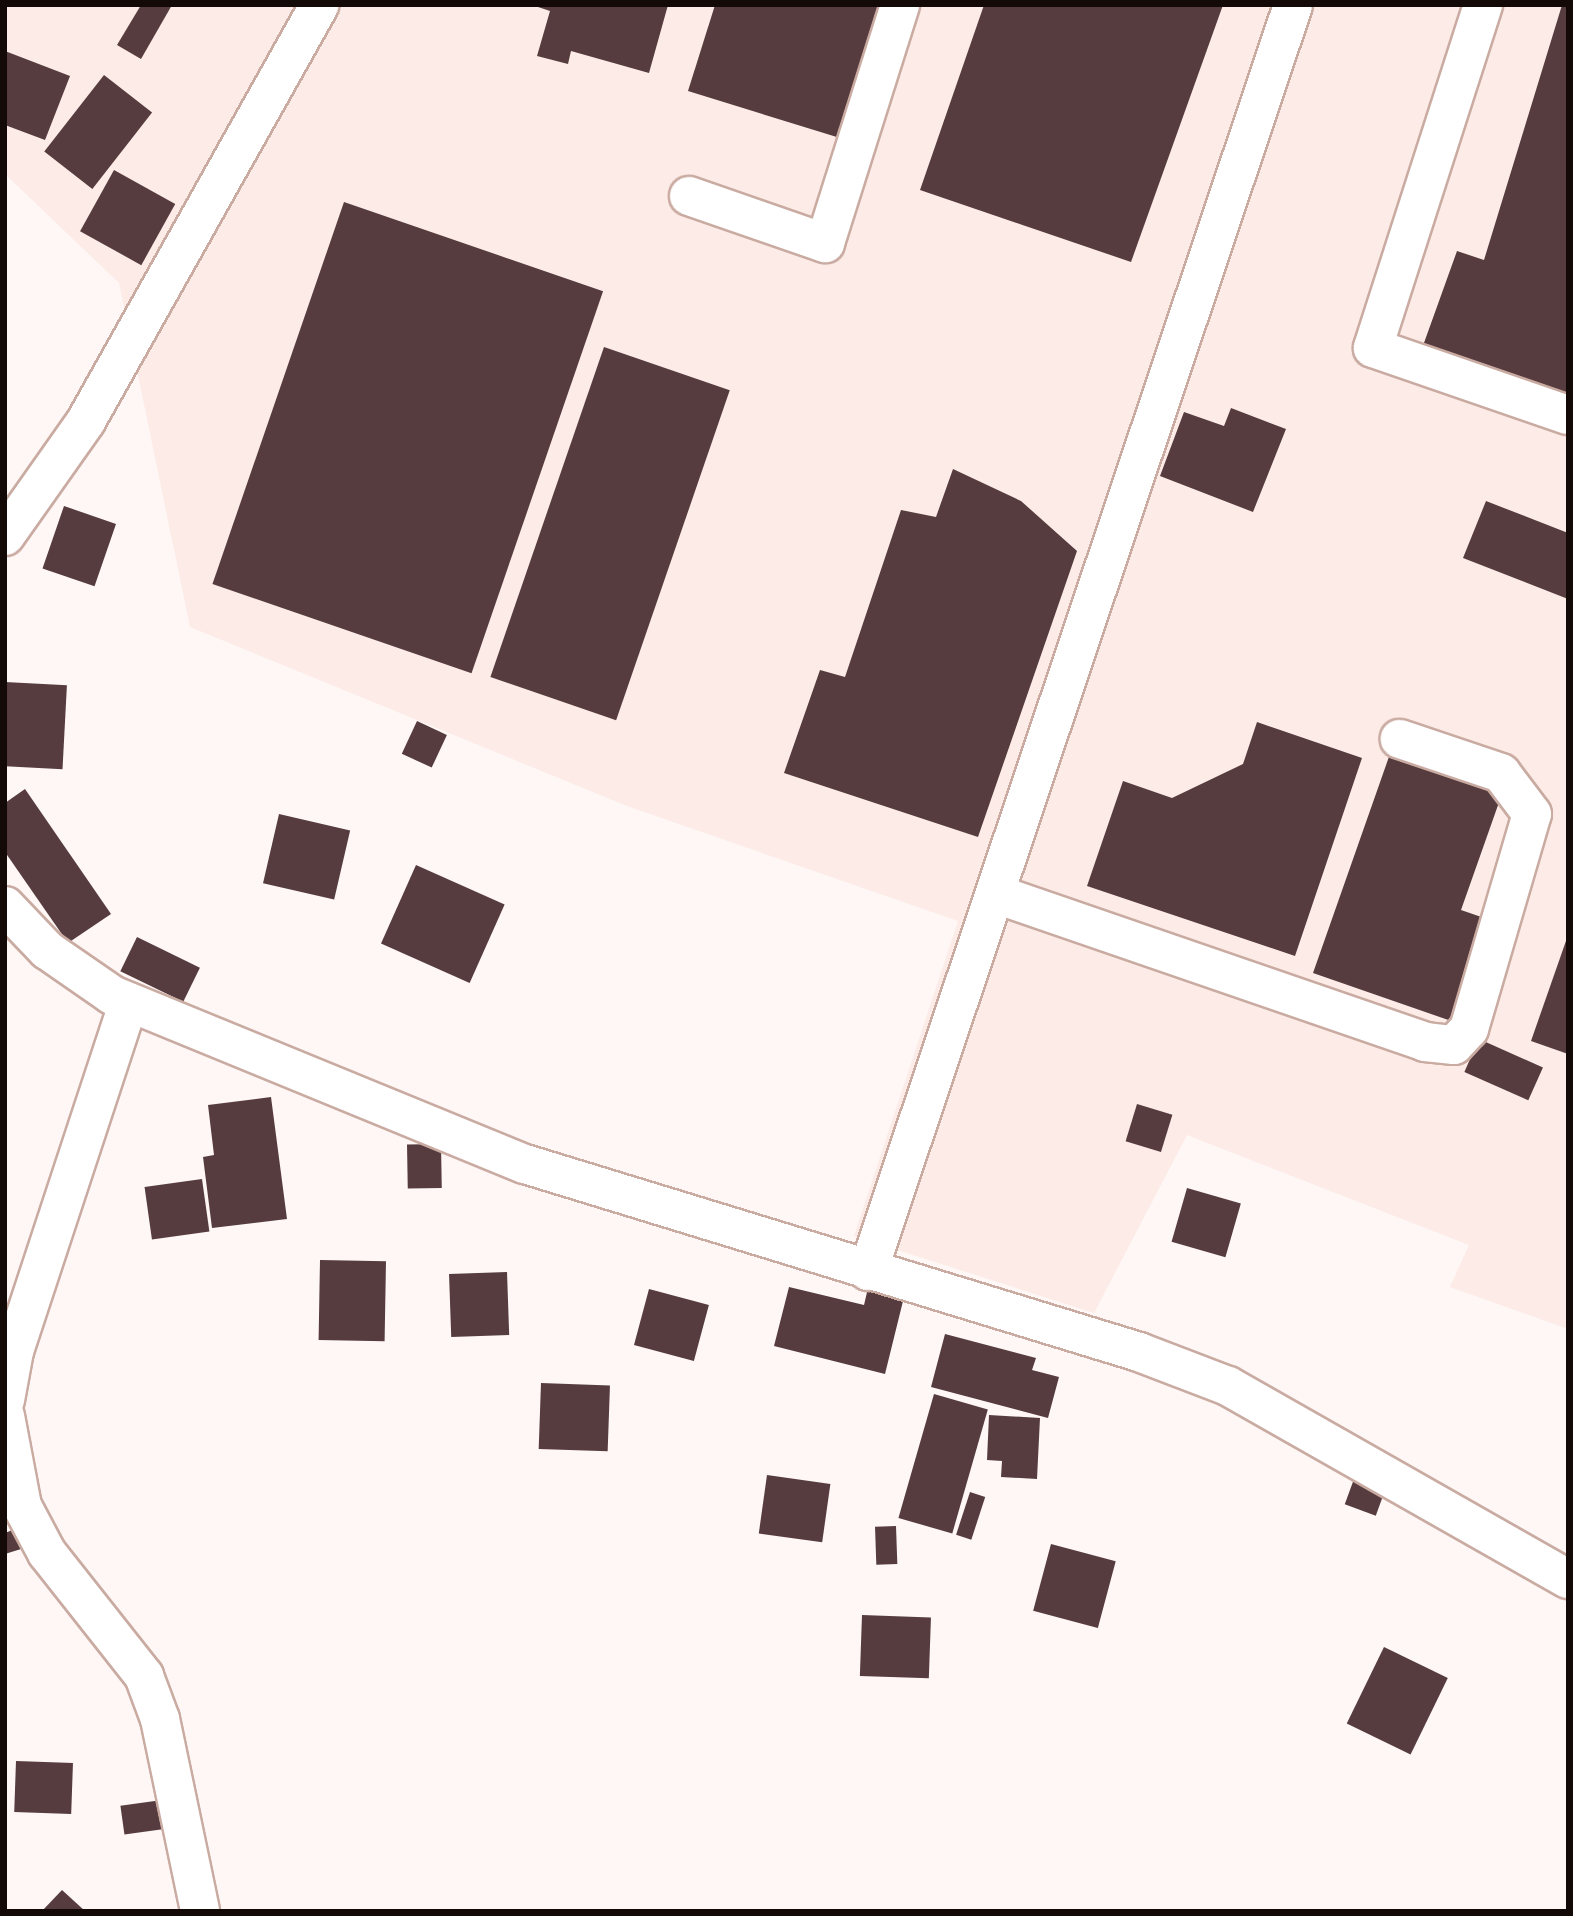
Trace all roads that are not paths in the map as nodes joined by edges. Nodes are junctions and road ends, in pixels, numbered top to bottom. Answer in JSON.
{"nodes":[{"id":1,"x":320,"y":5,"type":"edge"},
{"id":2,"x":900,"y":5,"type":"edge"},
{"id":3,"x":1293,"y":5,"type":"edge"},
{"id":4,"x":1483,"y":5,"type":"edge"},
{"id":5,"x":689,"y":196,"type":"dead end"},
{"id":6,"x":1568,"y":415,"type":"edge"},
{"id":7,"x":5,"y":536,"type":"edge"},
{"id":8,"x":1400,"y":739,"type":"dead end"},
{"id":9,"x":996,"y":894,"type":"junction"},
{"id":10,"x":5,"y":906,"type":"edge"},
{"id":11,"x":129,"y":1002,"type":"junction"},
{"id":12,"x":868,"y":1271,"type":"junction"},
{"id":13,"x":5,"y":1400,"type":"edge"},
{"id":14,"x":5,"y":1416,"type":"edge"},
{"id":15,"x":1568,"y":1578,"type":"edge"},
{"id":16,"x":200,"y":1911,"type":"edge"}],
"edges":[{"from":1,"to":7,"type":"street"},
{"from":2,"to":5,"type":"street"},
{"from":3,"to":9,"type":"street"},
{"from":4,"to":6,"type":"street"},
{"from":8,"to":9,"type":"street"},
{"from":9,"to":12,"type":"street"},
{"from":10,"to":11,"type":"street"},
{"from":11,"to":12,"type":"street"},
{"from":11,"to":13,"type":"street"},
{"from":12,"to":15,"type":"street"},
{"from":14,"to":16,"type":"street"}]}
